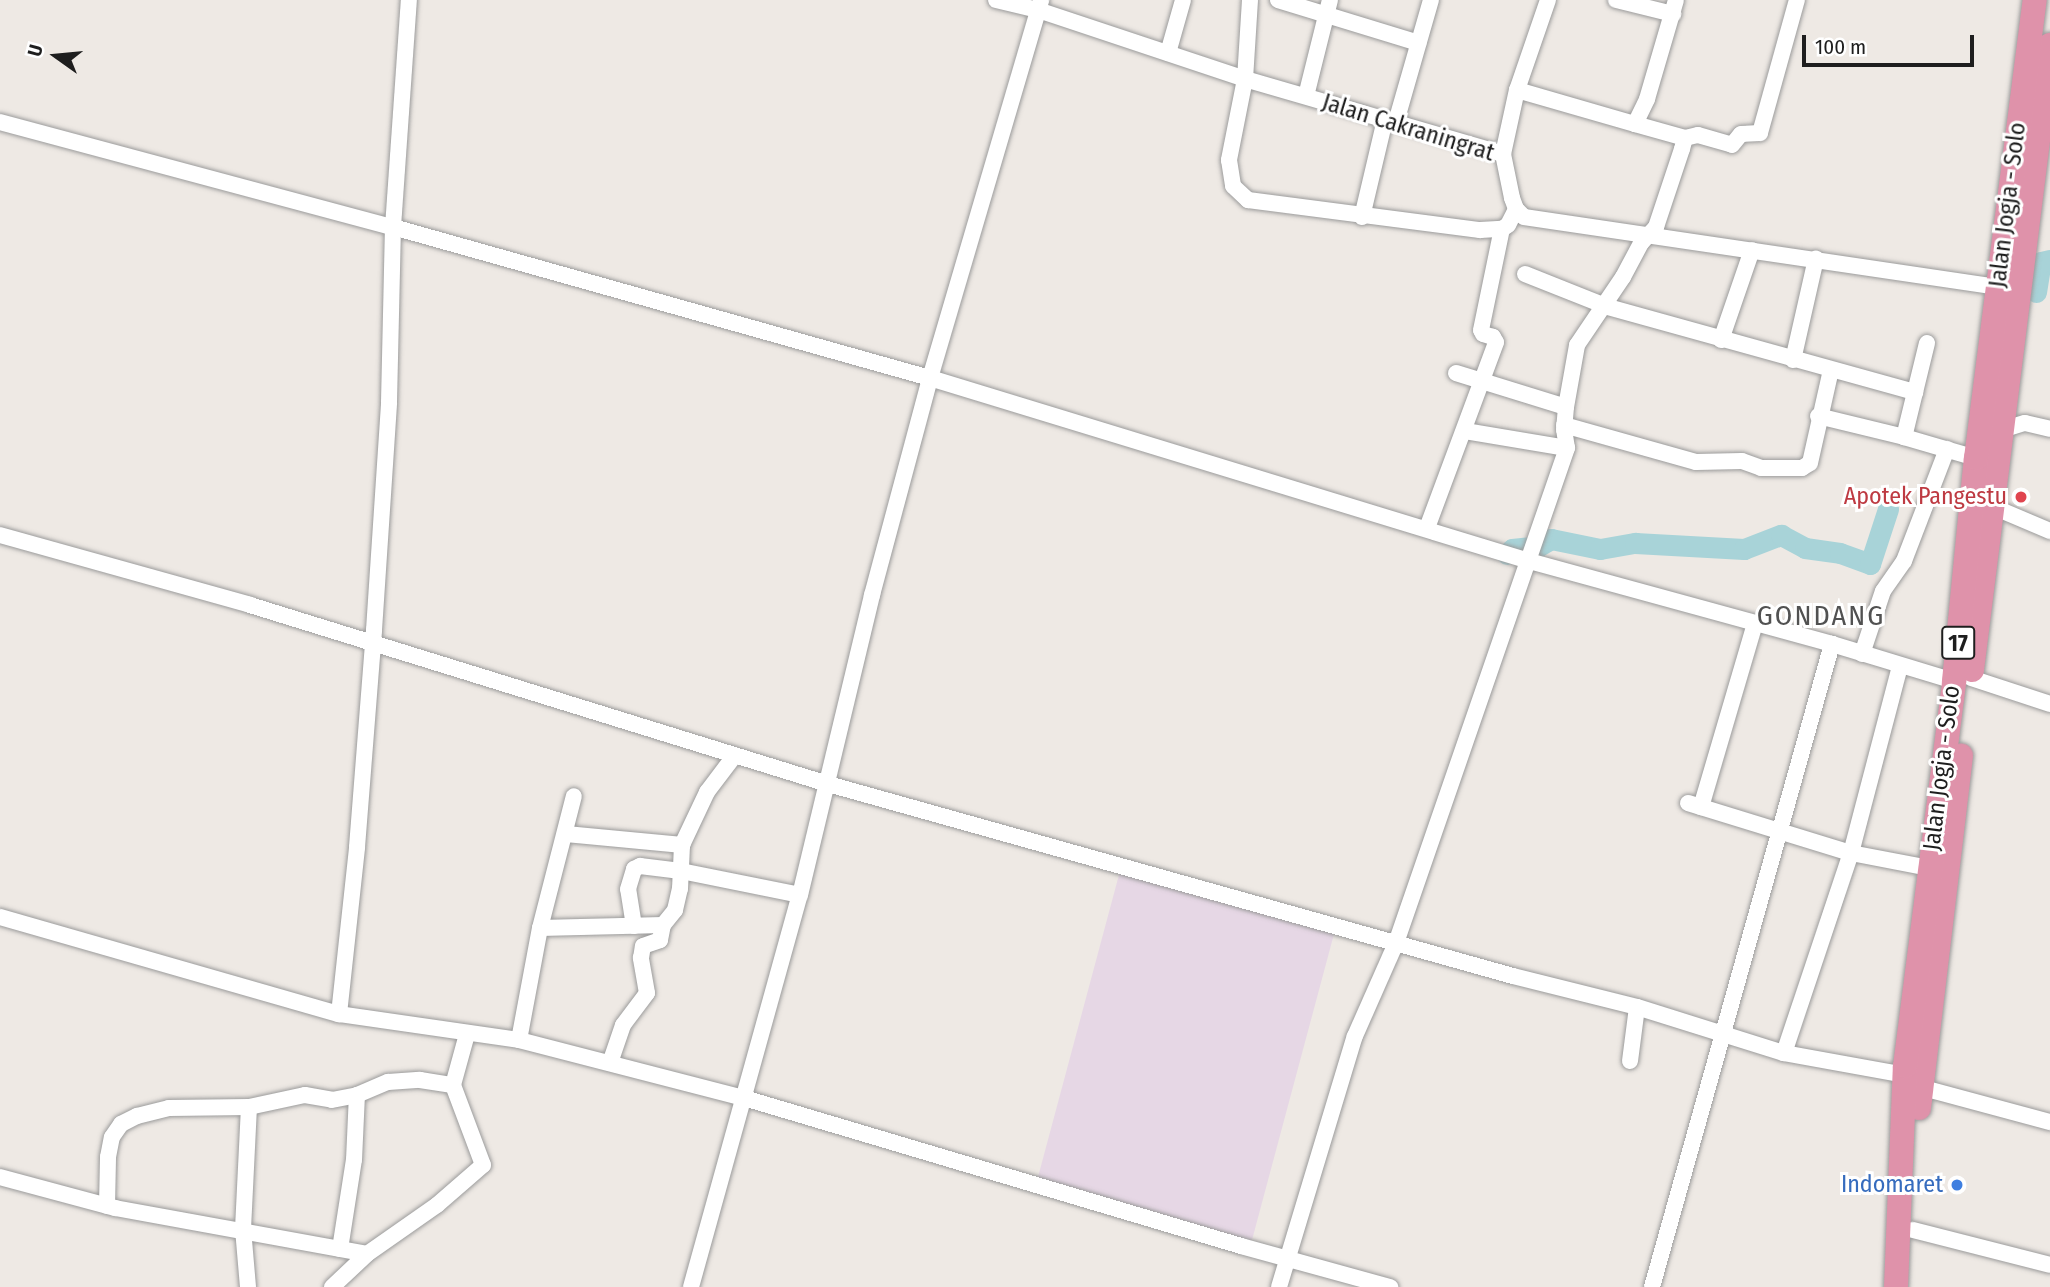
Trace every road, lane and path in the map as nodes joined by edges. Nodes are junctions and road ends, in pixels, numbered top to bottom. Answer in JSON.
{"nodes":[{"id":1,"x":409,"y":0,"type":"edge"},
{"id":2,"x":996,"y":0,"type":"edge"},
{"id":3,"x":1183,"y":0,"type":"edge"},
{"id":4,"x":1250,"y":0,"type":"edge"},
{"id":5,"x":1278,"y":0,"type":"edge"},
{"id":6,"x":1431,"y":0,"type":"edge"},
{"id":7,"x":1548,"y":0,"type":"edge"},
{"id":8,"x":1616,"y":0,"type":"edge"},
{"id":9,"x":1797,"y":0,"type":"edge"},
{"id":10,"x":2035,"y":0,"type":"edge"},
{"id":11,"x":1039,"y":5,"type":"edge"},
{"id":12,"x":1674,"y":7,"type":"edge"},
{"id":13,"x":1328,"y":8,"type":"edge"},
{"id":14,"x":1419,"y":43,"type":"junction"},
{"id":15,"x":2050,"y":46,"type":"edge"},
{"id":16,"x":1168,"y":53,"type":"junction"},
{"id":17,"x":1245,"y":79,"type":"junction"},
{"id":18,"x":1517,"y":90,"type":"junction"},
{"id":19,"x":1306,"y":96,"type":"junction"},
{"id":20,"x":1391,"y":121,"type":"junction"},
{"id":21,"x":0,"y":122,"type":"edge"},
{"id":22,"x":1636,"y":124,"type":"junction"},
{"id":23,"x":1685,"y":138,"type":"junction"},
{"id":24,"x":1503,"y":154,"type":"junction"},
{"id":25,"x":1516,"y":209,"type":"junction"},
{"id":26,"x":1362,"y":217,"type":"junction"},
{"id":27,"x":393,"y":227,"type":"junction"},
{"id":28,"x":1502,"y":229,"type":"junction"},
{"id":29,"x":1649,"y":234,"type":"junction"},
{"id":30,"x":1752,"y":250,"type":"junction"},
{"id":31,"x":1816,"y":259,"type":"junction"},
{"id":32,"x":1525,"y":274,"type":"dead end"},
{"id":33,"x":1997,"y":287,"type":"junction"},
{"id":34,"x":1602,"y":305,"type":"junction"},
{"id":35,"x":1721,"y":340,"type":"junction"},
{"id":36,"x":1927,"y":342,"type":"dead end"},
{"id":37,"x":1793,"y":360,"type":"junction"},
{"id":38,"x":1831,"y":370,"type":"junction"},
{"id":39,"x":1456,"y":373,"type":"dead end"},
{"id":40,"x":930,"y":378,"type":"junction"},
{"id":41,"x":1481,"y":381,"type":"junction"},
{"id":42,"x":1915,"y":392,"type":"junction"},
{"id":43,"x":1566,"y":407,"type":"junction"},
{"id":44,"x":1818,"y":416,"type":"junction"},
{"id":45,"x":1564,"y":425,"type":"junction"},
{"id":46,"x":2050,"y":429,"type":"edge"},
{"id":47,"x":1465,"y":431,"type":"junction"},
{"id":48,"x":1990,"y":432,"type":"junction"},
{"id":49,"x":1904,"y":437,"type":"junction"},
{"id":50,"x":1567,"y":448,"type":"junction"},
{"id":51,"x":1947,"y":449,"type":"junction"},
{"id":52,"x":1976,"y":458,"type":"junction"},
{"id":53,"x":1991,"y":506,"type":"junction"},
{"id":54,"x":1427,"y":528,"type":"junction"},
{"id":55,"x":2050,"y":531,"type":"edge"},
{"id":56,"x":0,"y":535,"type":"edge"},
{"id":57,"x":1530,"y":561,"type":"junction"},
{"id":58,"x":1755,"y":624,"type":"junction"},
{"id":59,"x":373,"y":643,"type":"junction"},
{"id":60,"x":1832,"y":644,"type":"junction"},
{"id":61,"x":1862,"y":654,"type":"junction"},
{"id":62,"x":1900,"y":666,"type":"junction"},
{"id":63,"x":1962,"y":680,"type":"junction"},
{"id":64,"x":2050,"y":704,"type":"edge"},
{"id":65,"x":735,"y":755,"type":"junction"},
{"id":66,"x":828,"y":784,"type":"junction"},
{"id":67,"x":574,"y":796,"type":"dead end"},
{"id":68,"x":1782,"y":831,"type":"junction"},
{"id":69,"x":566,"y":834,"type":"junction"},
{"id":70,"x":682,"y":845,"type":"junction"},
{"id":71,"x":1851,"y":853,"type":"junction"},
{"id":72,"x":1929,"y":868,"type":"junction"},
{"id":73,"x":681,"y":871,"type":"junction"},
{"id":74,"x":800,"y":895,"type":"junction"},
{"id":75,"x":0,"y":917,"type":"edge"},
{"id":76,"x":663,"y":925,"type":"junction"},
{"id":77,"x":634,"y":926,"type":"junction"},
{"id":78,"x":540,"y":929,"type":"junction"},
{"id":79,"x":1396,"y":943,"type":"junction"},
{"id":80,"x":1637,"y":1007,"type":"junction"},
{"id":81,"x":339,"y":1014,"type":"junction"},
{"id":82,"x":1723,"y":1032,"type":"junction"},
{"id":83,"x":467,"y":1034,"type":"junction"},
{"id":84,"x":519,"y":1040,"type":"junction"},
{"id":85,"x":1784,"y":1053,"type":"junction"},
{"id":86,"x":1630,"y":1061,"type":"dead end"},
{"id":87,"x":610,"y":1063,"type":"junction"},
{"id":88,"x":1912,"y":1081,"type":"junction"},
{"id":89,"x":453,"y":1085,"type":"junction"},
{"id":90,"x":357,"y":1094,"type":"junction"},
{"id":91,"x":744,"y":1098,"type":"junction"},
{"id":92,"x":249,"y":1107,"type":"junction"},
{"id":93,"x":2050,"y":1122,"type":"edge"},
{"id":94,"x":0,"y":1177,"type":"edge"},
{"id":95,"x":107,"y":1206,"type":"junction"},
{"id":96,"x":243,"y":1229,"type":"junction"},
{"id":97,"x":1913,"y":1230,"type":"junction"},
{"id":98,"x":340,"y":1249,"type":"junction"},
{"id":99,"x":367,"y":1254,"type":"junction"},
{"id":100,"x":1289,"y":1259,"type":"junction"},
{"id":101,"x":2050,"y":1265,"type":"edge"},
{"id":102,"x":248,"y":1287,"type":"edge"},
{"id":103,"x":332,"y":1287,"type":"edge"},
{"id":104,"x":691,"y":1287,"type":"edge"},
{"id":105,"x":1279,"y":1287,"type":"edge"},
{"id":106,"x":1390,"y":1287,"type":"edge"},
{"id":107,"x":1653,"y":1287,"type":"edge"},
{"id":108,"x":1896,"y":1287,"type":"edge"},
{"id":109,"x":1911,"y":1287,"type":"edge"}],
"edges":[{"from":1,"to":27,"type":"street"},
{"from":2,"to":11,"type":"street","name":"Jalan Cakraningrat"},
{"from":3,"to":16,"type":"street"},
{"from":4,"to":17,"type":"street"},
{"from":5,"to":13,"type":"street"},
{"from":6,"to":14,"type":"street"},
{"from":7,"to":18,"type":"street"},
{"from":8,"to":12,"type":"street"},
{"from":9,"to":23,"type":"street"},
{"from":10,"to":33,"type":"highway","name":"Jalan Jogja - Solo","number":"17"},
{"from":11,"to":16,"type":"street","name":"Jalan Cakraningrat"},
{"from":11,"to":40,"type":"street"},
{"from":12,"to":22,"type":"street"},
{"from":13,"to":14,"type":"street"},
{"from":13,"to":19,"type":"street"},
{"from":14,"to":20,"type":"street"},
{"from":15,"to":48,"type":"highway","name":"Jalan Jogja - Solo","number":"17"},
{"from":16,"to":17,"type":"street","name":"Jalan Cakraningrat"},
{"from":17,"to":19,"type":"street","name":"Jalan Cakraningrat"},
{"from":17,"to":26,"type":"street"},
{"from":18,"to":22,"type":"street"},
{"from":18,"to":24,"type":"street"},
{"from":19,"to":20,"type":"street","name":"Jalan Cakraningrat"},
{"from":20,"to":24,"type":"street","name":"Jalan Cakraningrat"},
{"from":20,"to":26,"type":"street"},
{"from":21,"to":27,"type":"street"},
{"from":22,"to":23,"type":"street"},
{"from":23,"to":29,"type":"street"},
{"from":24,"to":25,"type":"street","name":"Jalan Cakraningrat"},
{"from":25,"to":28,"type":"street"},
{"from":25,"to":29,"type":"street"},
{"from":26,"to":28,"type":"street"},
{"from":27,"to":40,"type":"street"},
{"from":27,"to":59,"type":"street"},
{"from":28,"to":41,"type":"street"},
{"from":29,"to":30,"type":"street"},
{"from":29,"to":34,"type":"street"},
{"from":30,"to":31,"type":"street"},
{"from":30,"to":35,"type":"street"},
{"from":31,"to":33,"type":"street"},
{"from":31,"to":37,"type":"street"},
{"from":32,"to":34,"type":"street"},
{"from":33,"to":48,"type":"highway","name":"Jalan Jogja - Solo","number":"17"},
{"from":34,"to":35,"type":"street"},
{"from":34,"to":43,"type":"street"},
{"from":35,"to":37,"type":"street"},
{"from":36,"to":42,"type":"street"},
{"from":37,"to":38,"type":"street"},
{"from":38,"to":42,"type":"street"},
{"from":38,"to":44,"type":"street"},
{"from":39,"to":41,"type":"street"},
{"from":40,"to":54,"type":"street"},
{"from":40,"to":66,"type":"street"},
{"from":41,"to":43,"type":"street"},
{"from":41,"to":47,"type":"street"},
{"from":42,"to":49,"type":"street"},
{"from":43,"to":45,"type":"street"},
{"from":44,"to":45,"type":"street"},
{"from":44,"to":49,"type":"street"},
{"from":45,"to":50,"type":"street"},
{"from":46,"to":48,"type":"street"},
{"from":47,"to":50,"type":"street"},
{"from":47,"to":54,"type":"street"},
{"from":48,"to":52,"type":"highway","name":"Jalan Jogja - Solo","number":"17"},
{"from":48,"to":53,"type":"highway","name":"Jalan Jogja - Solo","number":"17"},
{"from":49,"to":51,"type":"street"},
{"from":50,"to":57,"type":"street"},
{"from":51,"to":52,"type":"street"},
{"from":51,"to":61,"type":"street"},
{"from":52,"to":63,"type":"highway","name":"Jalan Jogja - Solo","number":"17"},
{"from":53,"to":55,"type":"street"},
{"from":53,"to":63,"type":"highway","name":"Jalan Jogja - Solo","number":"17"},
{"from":54,"to":57,"type":"street"},
{"from":56,"to":59,"type":"street"},
{"from":57,"to":58,"type":"street"},
{"from":57,"to":79,"type":"street"},
{"from":58,"to":60,"type":"street"},
{"from":58,"to":68,"type":"street"},
{"from":59,"to":65,"type":"street"},
{"from":59,"to":81,"type":"street"},
{"from":60,"to":61,"type":"street"},
{"from":60,"to":68,"type":"street"},
{"from":61,"to":62,"type":"street"},
{"from":62,"to":63,"type":"street"},
{"from":62,"to":71,"type":"street"},
{"from":63,"to":64,"type":"street"},
{"from":63,"to":72,"type":"highway","name":"Jalan Jogja - Solo","number":"17"},
{"from":63,"to":88,"type":"highway","name":"Jalan Jogja - Solo","number":"17"},
{"from":65,"to":66,"type":"street"},
{"from":65,"to":70,"type":"street"},
{"from":66,"to":74,"type":"street"},
{"from":66,"to":79,"type":"street"},
{"from":67,"to":69,"type":"street"},
{"from":68,"to":71,"type":"street"},
{"from":68,"to":82,"type":"street"},
{"from":69,"to":70,"type":"street"},
{"from":69,"to":78,"type":"street"},
{"from":70,"to":73,"type":"street"},
{"from":71,"to":72,"type":"street"},
{"from":71,"to":85,"type":"street"},
{"from":72,"to":88,"type":"highway","name":"Jalan Jogja - Solo","number":"17"},
{"from":73,"to":74,"type":"street"},
{"from":73,"to":76,"type":"street"},
{"from":73,"to":77,"type":"street"},
{"from":74,"to":91,"type":"street"},
{"from":75,"to":81,"type":"street"},
{"from":76,"to":77,"type":"street"},
{"from":76,"to":87,"type":"street"},
{"from":77,"to":78,"type":"street"},
{"from":78,"to":84,"type":"street"},
{"from":79,"to":80,"type":"street"},
{"from":79,"to":100,"type":"street"},
{"from":80,"to":82,"type":"street"},
{"from":80,"to":86,"type":"street"},
{"from":81,"to":83,"type":"street"},
{"from":82,"to":85,"type":"street"},
{"from":82,"to":107,"type":"street"},
{"from":83,"to":84,"type":"street"},
{"from":83,"to":89,"type":"street"},
{"from":84,"to":87,"type":"street"},
{"from":85,"to":88,"type":"street"},
{"from":87,"to":91,"type":"street"},
{"from":88,"to":93,"type":"street"},
{"from":88,"to":97,"type":"highway","name":"Jalan Jogja - Solo","number":"17"},
{"from":88,"to":108,"type":"highway","name":"Jalan Jogja - Solo","number":"17"},
{"from":89,"to":90,"type":"street"},
{"from":89,"to":99,"type":"street"},
{"from":90,"to":92,"type":"street"},
{"from":90,"to":98,"type":"street"},
{"from":91,"to":100,"type":"street"},
{"from":91,"to":104,"type":"street"},
{"from":92,"to":95,"type":"street"},
{"from":92,"to":96,"type":"street"},
{"from":94,"to":95,"type":"street"},
{"from":95,"to":96,"type":"street"},
{"from":96,"to":98,"type":"street"},
{"from":96,"to":102,"type":"street"},
{"from":97,"to":101,"type":"street"},
{"from":97,"to":109,"type":"highway","name":"Jalan Jogja - Solo","number":"17"},
{"from":98,"to":99,"type":"street"},
{"from":99,"to":103,"type":"street"},
{"from":100,"to":105,"type":"street"},
{"from":100,"to":106,"type":"street"}]}
